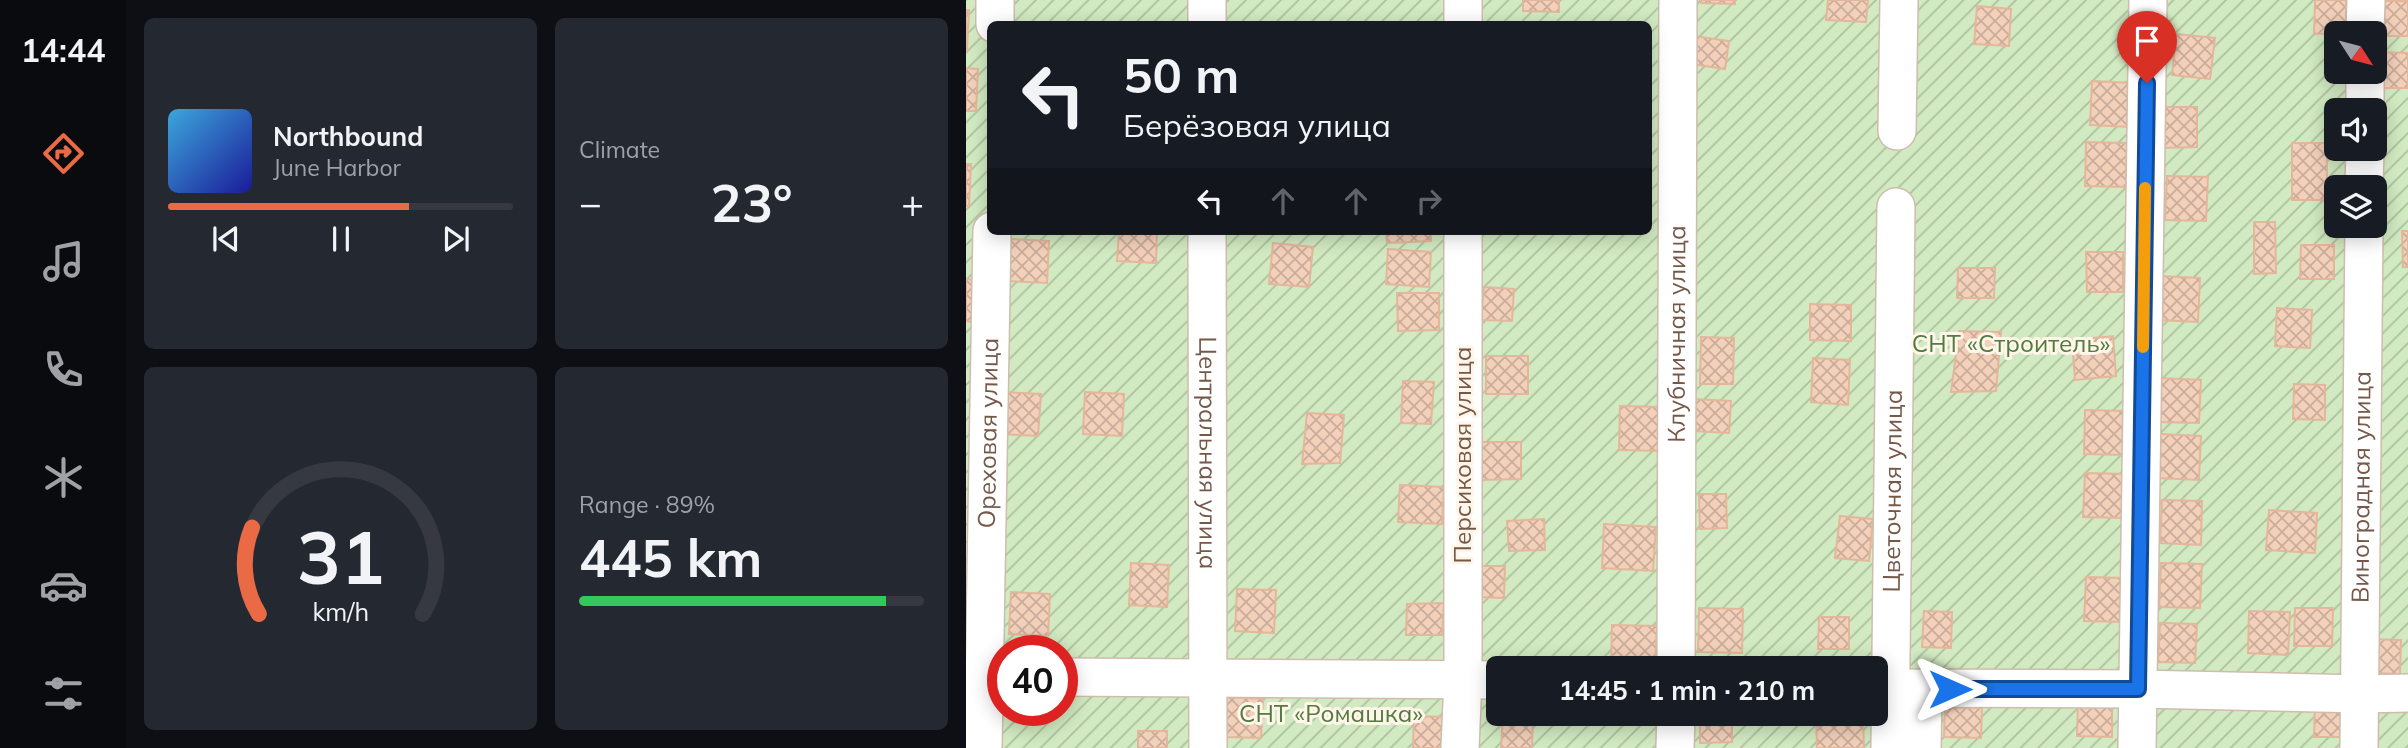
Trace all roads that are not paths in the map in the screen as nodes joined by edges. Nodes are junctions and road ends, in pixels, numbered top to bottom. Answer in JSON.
{"nodes":[{"id":1,"x":995,"y":0,"type":"edge"},
{"id":2,"x":1207,"y":0,"type":"edge"},
{"id":3,"x":1462,"y":0,"type":"edge"},
{"id":4,"x":1678,"y":0,"type":"edge"},
{"id":5,"x":1899,"y":0,"type":"edge"},
{"id":6,"x":2148,"y":0,"type":"edge"},
{"id":7,"x":2366,"y":0,"type":"edge"},
{"id":8,"x":995,"y":21,"type":"edge"},
{"id":9,"x":1207,"y":21,"type":"edge"},
{"id":10,"x":1462,"y":21,"type":"edge"},
{"id":11,"x":2365,"y":21,"type":"edge"},
{"id":12,"x":1897,"y":131,"type":"dead end"},
{"id":13,"x":1896,"y":207,"type":"dead end"},
{"id":14,"x":992,"y":235,"type":"edge"},
{"id":15,"x":1207,"y":235,"type":"edge"},
{"id":16,"x":1462,"y":235,"type":"edge"},
{"id":17,"x":2364,"y":238,"type":"edge"},
{"id":18,"x":1676,"y":656,"type":"edge"},
{"id":19,"x":984,"y":677,"type":"edge"},
{"id":20,"x":1078,"y":677,"type":"edge"},
{"id":21,"x":1209,"y":677,"type":"junction"},
{"id":22,"x":1480,"y":680,"type":"edge"},
{"id":23,"x":1897,"y":689,"type":"edge"},
{"id":24,"x":2138,"y":689,"type":"junction"},
{"id":25,"x":2408,"y":693,"type":"edge"},
{"id":26,"x":2361,"y":694,"type":"junction"},
{"id":27,"x":1676,"y":726,"type":"edge"},
{"id":28,"x":983,"y":748,"type":"edge"},
{"id":29,"x":1208,"y":748,"type":"edge"},
{"id":30,"x":1460,"y":748,"type":"edge"},
{"id":31,"x":1675,"y":748,"type":"edge"},
{"id":32,"x":1890,"y":748,"type":"edge"},
{"id":33,"x":1922,"y":748,"type":"edge"},
{"id":34,"x":2137,"y":748,"type":"edge"},
{"id":35,"x":2359,"y":748,"type":"edge"}],
"edges":[{"from":1,"to":8,"type":"street"},
{"from":2,"to":9,"type":"street"},
{"from":3,"to":10,"type":"street"},
{"from":4,"to":18,"type":"street","name":"Клубничная улица"},
{"from":5,"to":12,"type":"street"},
{"from":6,"to":24,"type":"street"},
{"from":7,"to":11,"type":"street"},
{"from":13,"to":23,"type":"street","name":"Цветочная улица"},
{"from":14,"to":19,"type":"street","name":"Ореховая улица"},
{"from":15,"to":21,"type":"street","name":"Центральная улица"},
{"from":16,"to":22,"type":"street","name":"Персиковая улица"},
{"from":17,"to":26,"type":"street","name":"Виноградная улица"},
{"from":19,"to":28,"type":"street","name":"Ореховая улица"},
{"from":20,"to":21,"type":"street"},
{"from":21,"to":22,"type":"street"},
{"from":21,"to":29,"type":"street","name":"Центральная улица"},
{"from":22,"to":30,"type":"street","name":"Персиковая улица"},
{"from":23,"to":24,"type":"street"},
{"from":23,"to":32,"type":"street"},
{"from":23,"to":33,"type":"street"},
{"from":24,"to":26,"type":"street"},
{"from":24,"to":34,"type":"street"},
{"from":25,"to":26,"type":"street"},
{"from":26,"to":35,"type":"street","name":"Виноградная улица"},
{"from":27,"to":31,"type":"street"}]}
